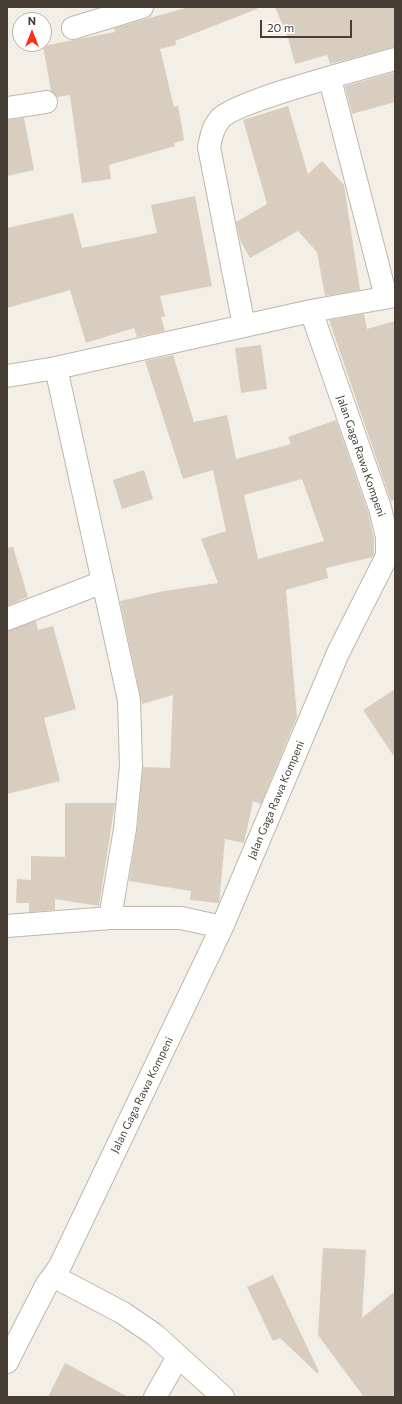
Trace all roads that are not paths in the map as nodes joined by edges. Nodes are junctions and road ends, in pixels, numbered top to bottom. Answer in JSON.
{"nodes":[{"id":1,"x":142,"y":7,"type":"edge"},
{"id":2,"x":73,"y":28,"type":"dead end"},
{"id":3,"x":395,"y":59,"type":"edge"},
{"id":4,"x":330,"y":79,"type":"junction"},
{"id":5,"x":46,"y":102,"type":"dead end"},
{"id":6,"x":7,"y":108,"type":"edge"},
{"id":7,"x":390,"y":296,"type":"edge"},
{"id":8,"x":311,"y":311,"type":"junction"},
{"id":9,"x":244,"y":326,"type":"junction"},
{"id":10,"x":56,"y":368,"type":"junction"},
{"id":11,"x":7,"y":376,"type":"edge"},
{"id":12,"x":103,"y":582,"type":"junction"},
{"id":13,"x":7,"y":618,"type":"edge"},
{"id":14,"x":110,"y":918,"type":"junction"},
{"id":15,"x":7,"y":926,"type":"edge"},
{"id":16,"x":222,"y":926,"type":"junction"},
{"id":17,"x":53,"y":1276,"type":"junction"},
{"id":18,"x":9,"y":1353,"type":"edge"},
{"id":19,"x":178,"y":1356,"type":"junction"},
{"id":20,"x":155,"y":1397,"type":"edge"},
{"id":21,"x":223,"y":1397,"type":"edge"}],
"edges":[{"from":1,"to":2,"type":"street"},
{"from":3,"to":4,"type":"street"},
{"from":4,"to":7,"type":"street"},
{"from":4,"to":9,"type":"street"},
{"from":5,"to":6,"type":"street"},
{"from":7,"to":8,"type":"street"},
{"from":8,"to":9,"type":"street"},
{"from":8,"to":16,"type":"street","name":"Jalan Gaga Rawa Kompeni"},
{"from":9,"to":10,"type":"street"},
{"from":10,"to":11,"type":"street"},
{"from":10,"to":12,"type":"street"},
{"from":12,"to":13,"type":"street"},
{"from":12,"to":14,"type":"street"},
{"from":14,"to":15,"type":"street"},
{"from":14,"to":16,"type":"street"},
{"from":16,"to":17,"type":"street","name":"Jalan Gaga Rawa Kompeni"},
{"from":17,"to":18,"type":"street","name":"Jalan Gaga Rawa Kompeni"},
{"from":17,"to":19,"type":"street"},
{"from":19,"to":20,"type":"street"},
{"from":19,"to":21,"type":"street"}]}
